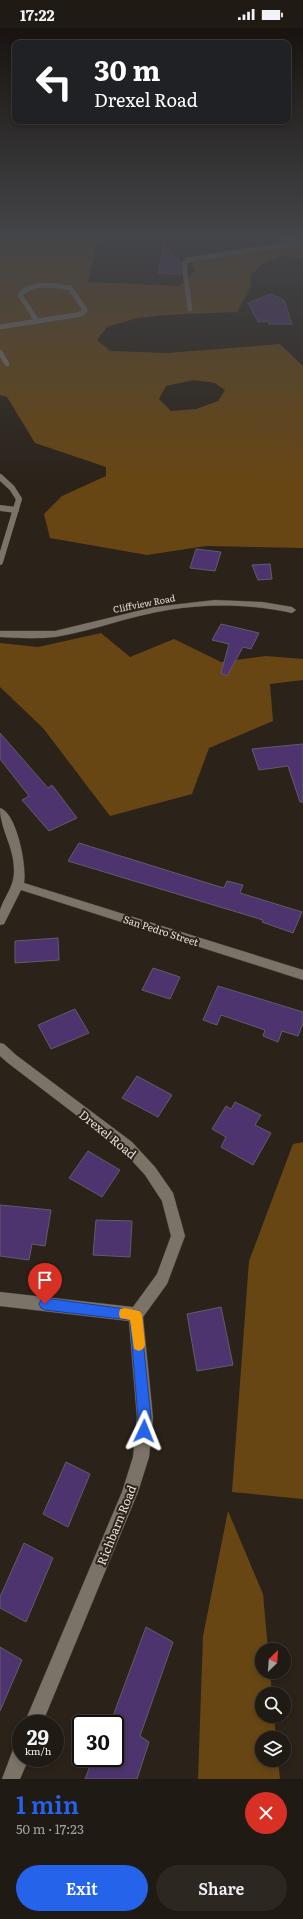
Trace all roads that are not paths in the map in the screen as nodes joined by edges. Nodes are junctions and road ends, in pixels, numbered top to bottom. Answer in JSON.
{"nodes":[{"id":1,"x":34,"y":317,"type":"edge"},
{"id":2,"x":67,"y":317,"type":"edge"},
{"id":3,"x":37,"y":321,"type":"junction"},
{"id":4,"x":0,"y":327,"type":"edge"},
{"id":5,"x":0,"y":352,"type":"edge"},
{"id":6,"x":7,"y":364,"type":"dead end"},
{"id":7,"x":0,"y":477,"type":"edge"},
{"id":8,"x":0,"y":508,"type":"edge"},
{"id":9,"x":16,"y":510,"type":"junction"},
{"id":10,"x":0,"y":562,"type":"edge"},
{"id":11,"x":292,"y":610,"type":"dead end"},
{"id":12,"x":0,"y":634,"type":"edge"},
{"id":13,"x":0,"y":812,"type":"edge"},
{"id":14,"x":18,"y":885,"type":"junction"},
{"id":15,"x":0,"y":921,"type":"edge"},
{"id":16,"x":303,"y":975,"type":"edge"},
{"id":17,"x":0,"y":1048,"type":"edge"},
{"id":18,"x":0,"y":1299,"type":"edge"},
{"id":19,"x":136,"y":1315,"type":"junction"},
{"id":20,"x":37,"y":1715,"type":"edge"},
{"id":21,"x":16,"y":1767,"type":"edge"},
{"id":22,"x":11,"y":1779,"type":"edge"}],
"edges":[{"from":1,"to":3,"type":"lane"},
{"from":2,"to":3,"type":"lane"},
{"from":3,"to":4,"type":"lane"},
{"from":5,"to":6,"type":"lane"},
{"from":7,"to":9,"type":"lane"},
{"from":8,"to":9,"type":"lane"},
{"from":9,"to":10,"type":"lane"},
{"from":11,"to":12,"type":"street","name":"Cliffview Road"},
{"from":13,"to":14,"type":"street"},
{"from":14,"to":15,"type":"street"},
{"from":14,"to":16,"type":"street","name":"San Pedro Street"},
{"from":17,"to":19,"type":"street","name":"Drexel Road"},
{"from":18,"to":19,"type":"street"},
{"from":19,"to":20,"type":"street","name":"Richbarn Road"},
{"from":21,"to":22,"type":"street"}]}
